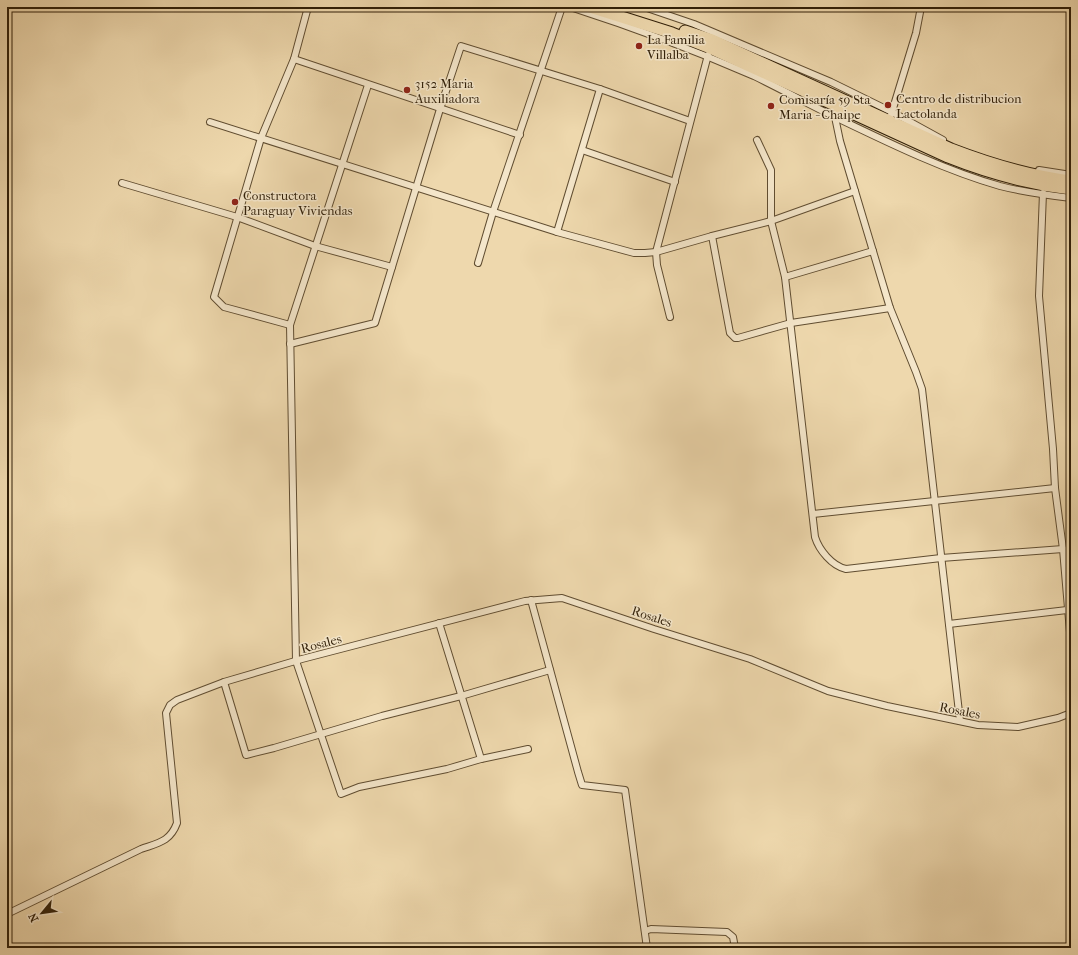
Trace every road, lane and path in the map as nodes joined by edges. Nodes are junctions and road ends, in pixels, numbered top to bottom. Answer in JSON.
{"nodes":[{"id":1,"x":308,"y":7,"type":"edge"},
{"id":2,"x":562,"y":7,"type":"edge"},
{"id":3,"x":570,"y":7,"type":"edge"},
{"id":4,"x":590,"y":7,"type":"edge"},
{"id":5,"x":614,"y":7,"type":"edge"},
{"id":6,"x":644,"y":7,"type":"edge"},
{"id":7,"x":921,"y":7,"type":"edge"},
{"id":8,"x":710,"y":45,"type":"junction"},
{"id":9,"x":294,"y":59,"type":"junction"},
{"id":10,"x":540,"y":70,"type":"junction"},
{"id":11,"x":368,"y":85,"type":"junction"},
{"id":12,"x":600,"y":89,"type":"junction"},
{"id":13,"x":825,"y":101,"type":"junction"},
{"id":14,"x":440,"y":109,"type":"junction"},
{"id":15,"x":836,"y":112,"type":"junction"},
{"id":16,"x":890,"y":118,"type":"junction"},
{"id":17,"x":690,"y":120,"type":"junction"},
{"id":18,"x":210,"y":122,"type":"dead end"},
{"id":19,"x":520,"y":135,"type":"junction"},
{"id":20,"x":261,"y":138,"type":"junction"},
{"id":21,"x":757,"y":140,"type":"dead end"},
{"id":22,"x":919,"y":144,"type":"junction"},
{"id":23,"x":582,"y":150,"type":"junction"},
{"id":24,"x":342,"y":164,"type":"junction"},
{"id":25,"x":1071,"y":175,"type":"edge"},
{"id":26,"x":1071,"y":181,"type":"edge"},
{"id":27,"x":122,"y":182,"type":"dead end"},
{"id":28,"x":675,"y":182,"type":"junction"},
{"id":29,"x":417,"y":188,"type":"junction"},
{"id":30,"x":1071,"y":189,"type":"edge"},
{"id":31,"x":1043,"y":190,"type":"junction"},
{"id":32,"x":855,"y":191,"type":"junction"},
{"id":33,"x":1071,"y":198,"type":"edge"},
{"id":34,"x":493,"y":212,"type":"junction"},
{"id":35,"x":237,"y":217,"type":"junction"},
{"id":36,"x":771,"y":221,"type":"junction"},
{"id":37,"x":557,"y":232,"type":"junction"},
{"id":38,"x":712,"y":236,"type":"junction"},
{"id":39,"x":315,"y":246,"type":"junction"},
{"id":40,"x":873,"y":251,"type":"junction"},
{"id":41,"x":656,"y":252,"type":"junction"},
{"id":42,"x":478,"y":263,"type":"dead end"},
{"id":43,"x":392,"y":267,"type":"junction"},
{"id":44,"x":785,"y":277,"type":"junction"},
{"id":45,"x":890,"y":308,"type":"junction"},
{"id":46,"x":670,"y":317,"type":"dead end"},
{"id":47,"x":791,"y":323,"type":"junction"},
{"id":48,"x":290,"y":324,"type":"junction"},
{"id":49,"x":290,"y":344,"type":"junction"},
{"id":50,"x":1055,"y":488,"type":"junction"},
{"id":51,"x":935,"y":500,"type":"junction"},
{"id":52,"x":813,"y":514,"type":"junction"},
{"id":53,"x":1063,"y":549,"type":"junction"},
{"id":54,"x":941,"y":558,"type":"junction"},
{"id":55,"x":531,"y":600,"type":"junction"},
{"id":56,"x":1067,"y":610,"type":"junction"},
{"id":57,"x":439,"y":623,"type":"junction"},
{"id":58,"x":949,"y":624,"type":"junction"},
{"id":59,"x":1071,"y":644,"type":"edge"},
{"id":60,"x":296,"y":661,"type":"junction"},
{"id":61,"x":550,"y":670,"type":"junction"},
{"id":62,"x":224,"y":682,"type":"junction"},
{"id":63,"x":461,"y":696,"type":"junction"},
{"id":64,"x":1071,"y":713,"type":"edge"},
{"id":65,"x":960,"y":722,"type":"junction"},
{"id":66,"x":321,"y":734,"type":"junction"},
{"id":67,"x":528,"y":749,"type":"dead end"},
{"id":68,"x":481,"y":759,"type":"junction"},
{"id":69,"x":7,"y":914,"type":"edge"},
{"id":70,"x":645,"y":930,"type":"junction"},
{"id":71,"x":647,"y":948,"type":"edge"},
{"id":72,"x":735,"y":948,"type":"edge"}],
"edges":[{"from":1,"to":9,"type":"street"},
{"from":2,"to":10,"type":"street"},
{"from":3,"to":8,"type":"street"},
{"from":4,"to":8,"type":"highway"},
{"from":5,"to":8,"type":"highway"},
{"from":6,"to":8,"type":"street"},
{"from":7,"to":16,"type":"street"},
{"from":8,"to":13,"type":"highway"},
{"from":8,"to":15,"type":"street"},
{"from":8,"to":16,"type":"highway"},
{"from":8,"to":17,"type":"street"},
{"from":9,"to":11,"type":"street"},
{"from":9,"to":20,"type":"street"},
{"from":10,"to":12,"type":"street"},
{"from":10,"to":14,"type":"street"},
{"from":10,"to":19,"type":"street"},
{"from":11,"to":14,"type":"street"},
{"from":11,"to":24,"type":"street"},
{"from":12,"to":17,"type":"street"},
{"from":12,"to":23,"type":"street"},
{"from":13,"to":15,"type":"highway"},
{"from":13,"to":16,"type":"street"},
{"from":14,"to":19,"type":"street"},
{"from":14,"to":29,"type":"street"},
{"from":15,"to":22,"type":"highway"},
{"from":15,"to":31,"type":"street"},
{"from":15,"to":32,"type":"street"},
{"from":16,"to":22,"type":"street"},
{"from":16,"to":25,"type":"street"},
{"from":16,"to":26,"type":"highway"},
{"from":17,"to":28,"type":"street"},
{"from":18,"to":20,"type":"street"},
{"from":19,"to":34,"type":"street"},
{"from":20,"to":24,"type":"street"},
{"from":20,"to":35,"type":"street"},
{"from":21,"to":36,"type":"street"},
{"from":22,"to":31,"type":"highway"},
{"from":23,"to":28,"type":"street"},
{"from":23,"to":37,"type":"street"},
{"from":24,"to":29,"type":"street"},
{"from":24,"to":39,"type":"street"},
{"from":27,"to":35,"type":"street"},
{"from":28,"to":41,"type":"street"},
{"from":29,"to":34,"type":"street"},
{"from":29,"to":43,"type":"street"},
{"from":30,"to":31,"type":"highway"},
{"from":31,"to":33,"type":"street"},
{"from":31,"to":50,"type":"street"},
{"from":32,"to":36,"type":"street"},
{"from":32,"to":40,"type":"street"},
{"from":34,"to":37,"type":"street"},
{"from":34,"to":42,"type":"street"},
{"from":35,"to":39,"type":"street"},
{"from":35,"to":48,"type":"street"},
{"from":36,"to":38,"type":"street"},
{"from":36,"to":44,"type":"street"},
{"from":37,"to":41,"type":"street"},
{"from":38,"to":41,"type":"street"},
{"from":38,"to":47,"type":"street"},
{"from":39,"to":43,"type":"street"},
{"from":39,"to":48,"type":"street"},
{"from":40,"to":44,"type":"street"},
{"from":40,"to":45,"type":"street"},
{"from":41,"to":46,"type":"street"},
{"from":43,"to":49,"type":"street"},
{"from":44,"to":47,"type":"street"},
{"from":45,"to":47,"type":"street"},
{"from":45,"to":51,"type":"street"},
{"from":47,"to":52,"type":"street"},
{"from":48,"to":49,"type":"street"},
{"from":49,"to":60,"type":"street"},
{"from":50,"to":51,"type":"street"},
{"from":50,"to":53,"type":"street"},
{"from":51,"to":52,"type":"street"},
{"from":51,"to":54,"type":"street"},
{"from":52,"to":54,"type":"street"},
{"from":53,"to":54,"type":"street"},
{"from":53,"to":56,"type":"street"},
{"from":54,"to":58,"type":"street"},
{"from":55,"to":57,"type":"street","name":"Rosales"},
{"from":55,"to":61,"type":"street"},
{"from":55,"to":65,"type":"street","name":"Rosales"},
{"from":56,"to":58,"type":"street"},
{"from":56,"to":59,"type":"street"},
{"from":57,"to":60,"type":"street","name":"Rosales"},
{"from":57,"to":63,"type":"street"},
{"from":58,"to":65,"type":"street"},
{"from":60,"to":62,"type":"street","name":"Rosales"},
{"from":60,"to":66,"type":"street"},
{"from":61,"to":63,"type":"street"},
{"from":61,"to":70,"type":"street"},
{"from":62,"to":66,"type":"street"},
{"from":62,"to":69,"type":"street","name":"Rosales"},
{"from":63,"to":66,"type":"street"},
{"from":63,"to":68,"type":"street"},
{"from":64,"to":65,"type":"street","name":"Rosales"},
{"from":66,"to":68,"type":"street"},
{"from":67,"to":68,"type":"street"},
{"from":70,"to":71,"type":"street"},
{"from":70,"to":72,"type":"street"}]}
